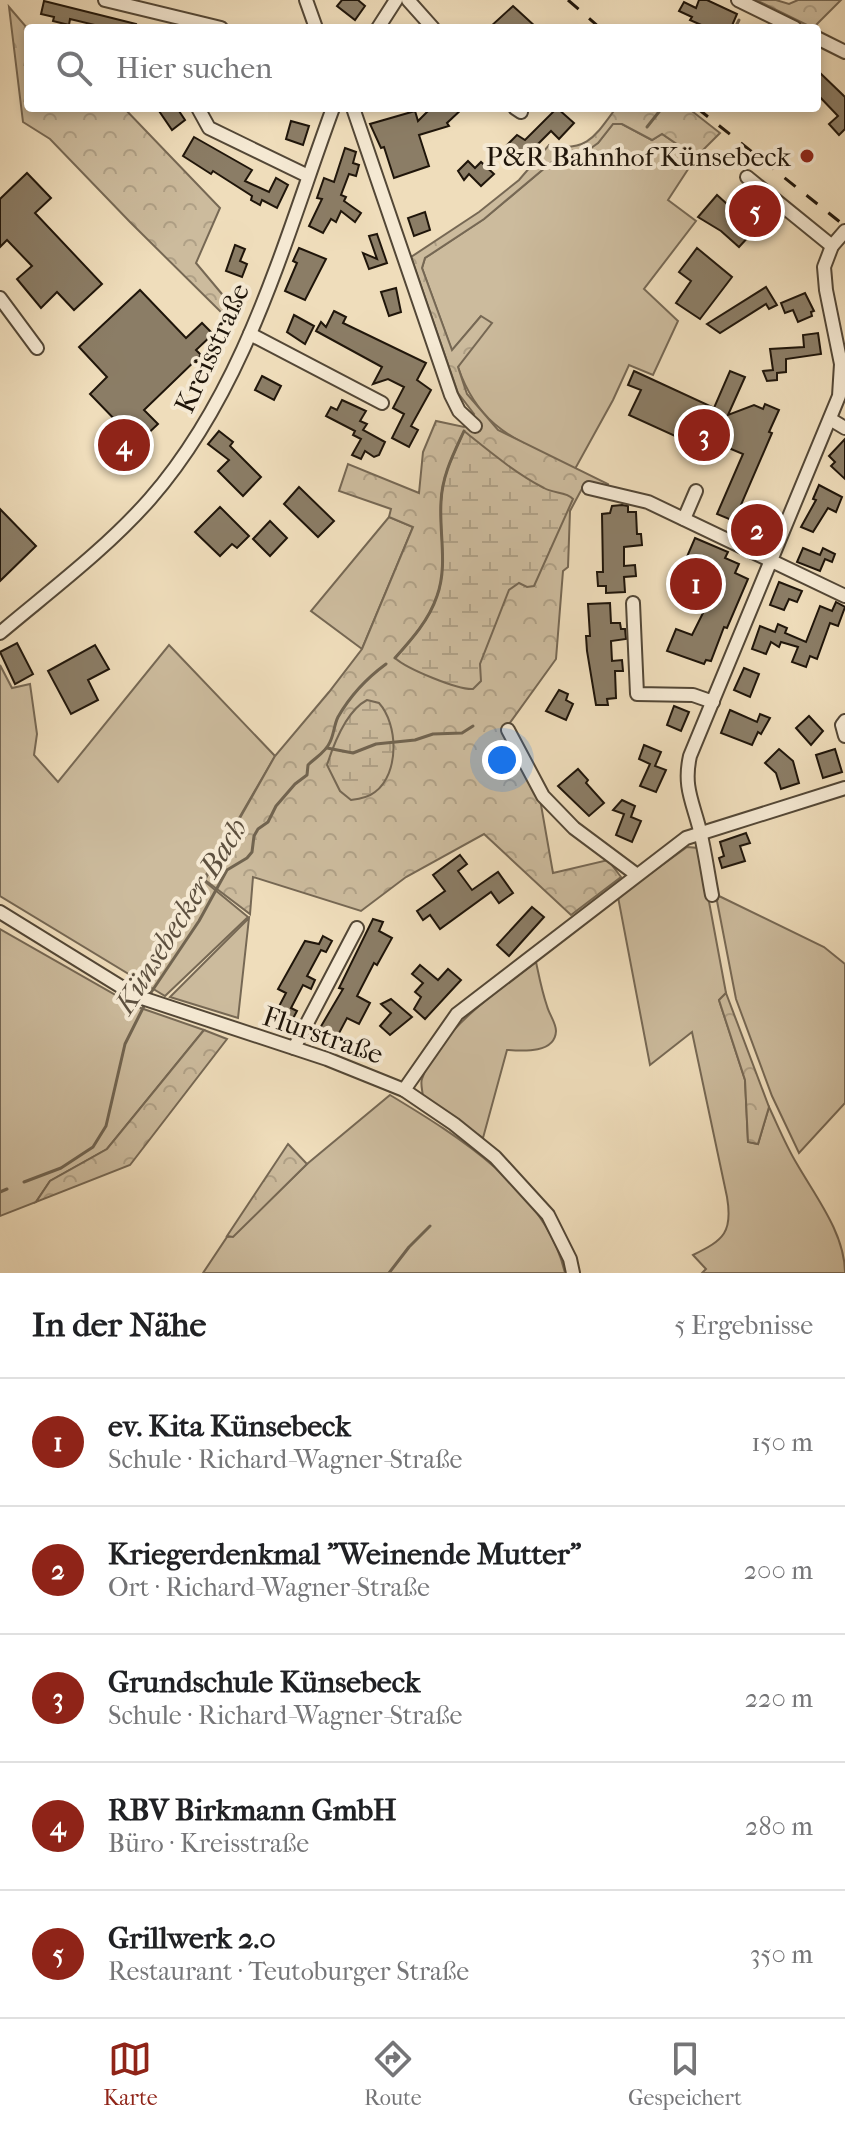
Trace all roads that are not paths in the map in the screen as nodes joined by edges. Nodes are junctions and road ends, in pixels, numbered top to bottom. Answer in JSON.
{"nodes":[{"id":1,"x":105,"y":0,"type":"edge"},
{"id":2,"x":306,"y":0,"type":"edge"},
{"id":3,"x":396,"y":0,"type":"edge"},
{"id":4,"x":408,"y":0,"type":"edge"},
{"id":5,"x":738,"y":0,"type":"edge"},
{"id":6,"x":189,"y":24,"type":"edge"},
{"id":7,"x":315,"y":24,"type":"edge"},
{"id":8,"x":381,"y":24,"type":"edge"},
{"id":9,"x":429,"y":24,"type":"edge"},
{"id":10,"x":787,"y":24,"type":"edge"},
{"id":11,"x":821,"y":40,"type":"edge"},
{"id":12,"x":845,"y":52,"type":"edge"},
{"id":13,"x":200,"y":112,"type":"edge"},
{"id":14,"x":332,"y":112,"type":"edge"},
{"id":15,"x":354,"y":112,"type":"edge"},
{"id":16,"x":308,"y":176,"type":"junction"},
{"id":17,"x":747,"y":177,"type":"dead end"},
{"id":18,"x":845,"y":231,"type":"edge"},
{"id":19,"x":832,"y":246,"type":"junction"},
{"id":20,"x":0,"y":298,"type":"edge"},
{"id":21,"x":250,"y":334,"type":"junction"},
{"id":22,"x":37,"y":348,"type":"dead end"},
{"id":23,"x":382,"y":403,"type":"dead end"},
{"id":24,"x":840,"y":422,"type":"edge"},
{"id":25,"x":475,"y":426,"type":"dead end"},
{"id":26,"x":589,"y":488,"type":"dead end"},
{"id":27,"x":696,"y":491,"type":"dead end"},
{"id":28,"x":684,"y":519,"type":"junction"},
{"id":29,"x":771,"y":561,"type":"junction"},
{"id":30,"x":845,"y":596,"type":"edge"},
{"id":31,"x":633,"y":603,"type":"dead end"},
{"id":32,"x":0,"y":633,"type":"edge"},
{"id":33,"x":713,"y":702,"type":"junction"},
{"id":34,"x":845,"y":721,"type":"edge"},
{"id":35,"x":508,"y":730,"type":"dead end"},
{"id":36,"x":845,"y":736,"type":"edge"},
{"id":37,"x":845,"y":788,"type":"edge"},
{"id":38,"x":700,"y":832,"type":"junction"},
{"id":39,"x":637,"y":875,"type":"junction"},
{"id":40,"x":712,"y":895,"type":"dead end"},
{"id":41,"x":0,"y":912,"type":"edge"},
{"id":42,"x":357,"y":928,"type":"dead end"},
{"id":43,"x":294,"y":1048,"type":"junction"},
{"id":44,"x":404,"y":1090,"type":"junction"},
{"id":45,"x":573,"y":1273,"type":"edge"}],
"edges":[{"from":1,"to":6,"type":"street"},
{"from":2,"to":7,"type":"street"},
{"from":3,"to":8,"type":"street"},
{"from":4,"to":9,"type":"street"},
{"from":5,"to":10,"type":"street"},
{"from":11,"to":12,"type":"street"},
{"from":13,"to":16,"type":"street"},
{"from":14,"to":16,"type":"street","name":"Kreisstraße"},
{"from":15,"to":25,"type":"street"},
{"from":16,"to":21,"type":"street","name":"Kreisstraße"},
{"from":17,"to":19,"type":"street"},
{"from":18,"to":19,"type":"street"},
{"from":19,"to":24,"type":"street"},
{"from":20,"to":22,"type":"street"},
{"from":21,"to":23,"type":"street"},
{"from":21,"to":32,"type":"street","name":"Kreisstraße"},
{"from":24,"to":29,"type":"street"},
{"from":26,"to":28,"type":"street"},
{"from":27,"to":28,"type":"street"},
{"from":28,"to":29,"type":"street"},
{"from":29,"to":30,"type":"street"},
{"from":29,"to":33,"type":"street"},
{"from":31,"to":33,"type":"street"},
{"from":33,"to":38,"type":"street"},
{"from":34,"to":36,"type":"street"},
{"from":35,"to":39,"type":"street"},
{"from":37,"to":38,"type":"street"},
{"from":38,"to":39,"type":"street"},
{"from":38,"to":40,"type":"street"},
{"from":39,"to":44,"type":"street"},
{"from":41,"to":43,"type":"street","name":"Flurstraße"},
{"from":42,"to":43,"type":"street"},
{"from":43,"to":44,"type":"street","name":"Flurstraße"},
{"from":44,"to":45,"type":"street","name":"Flurstraße"}]}
